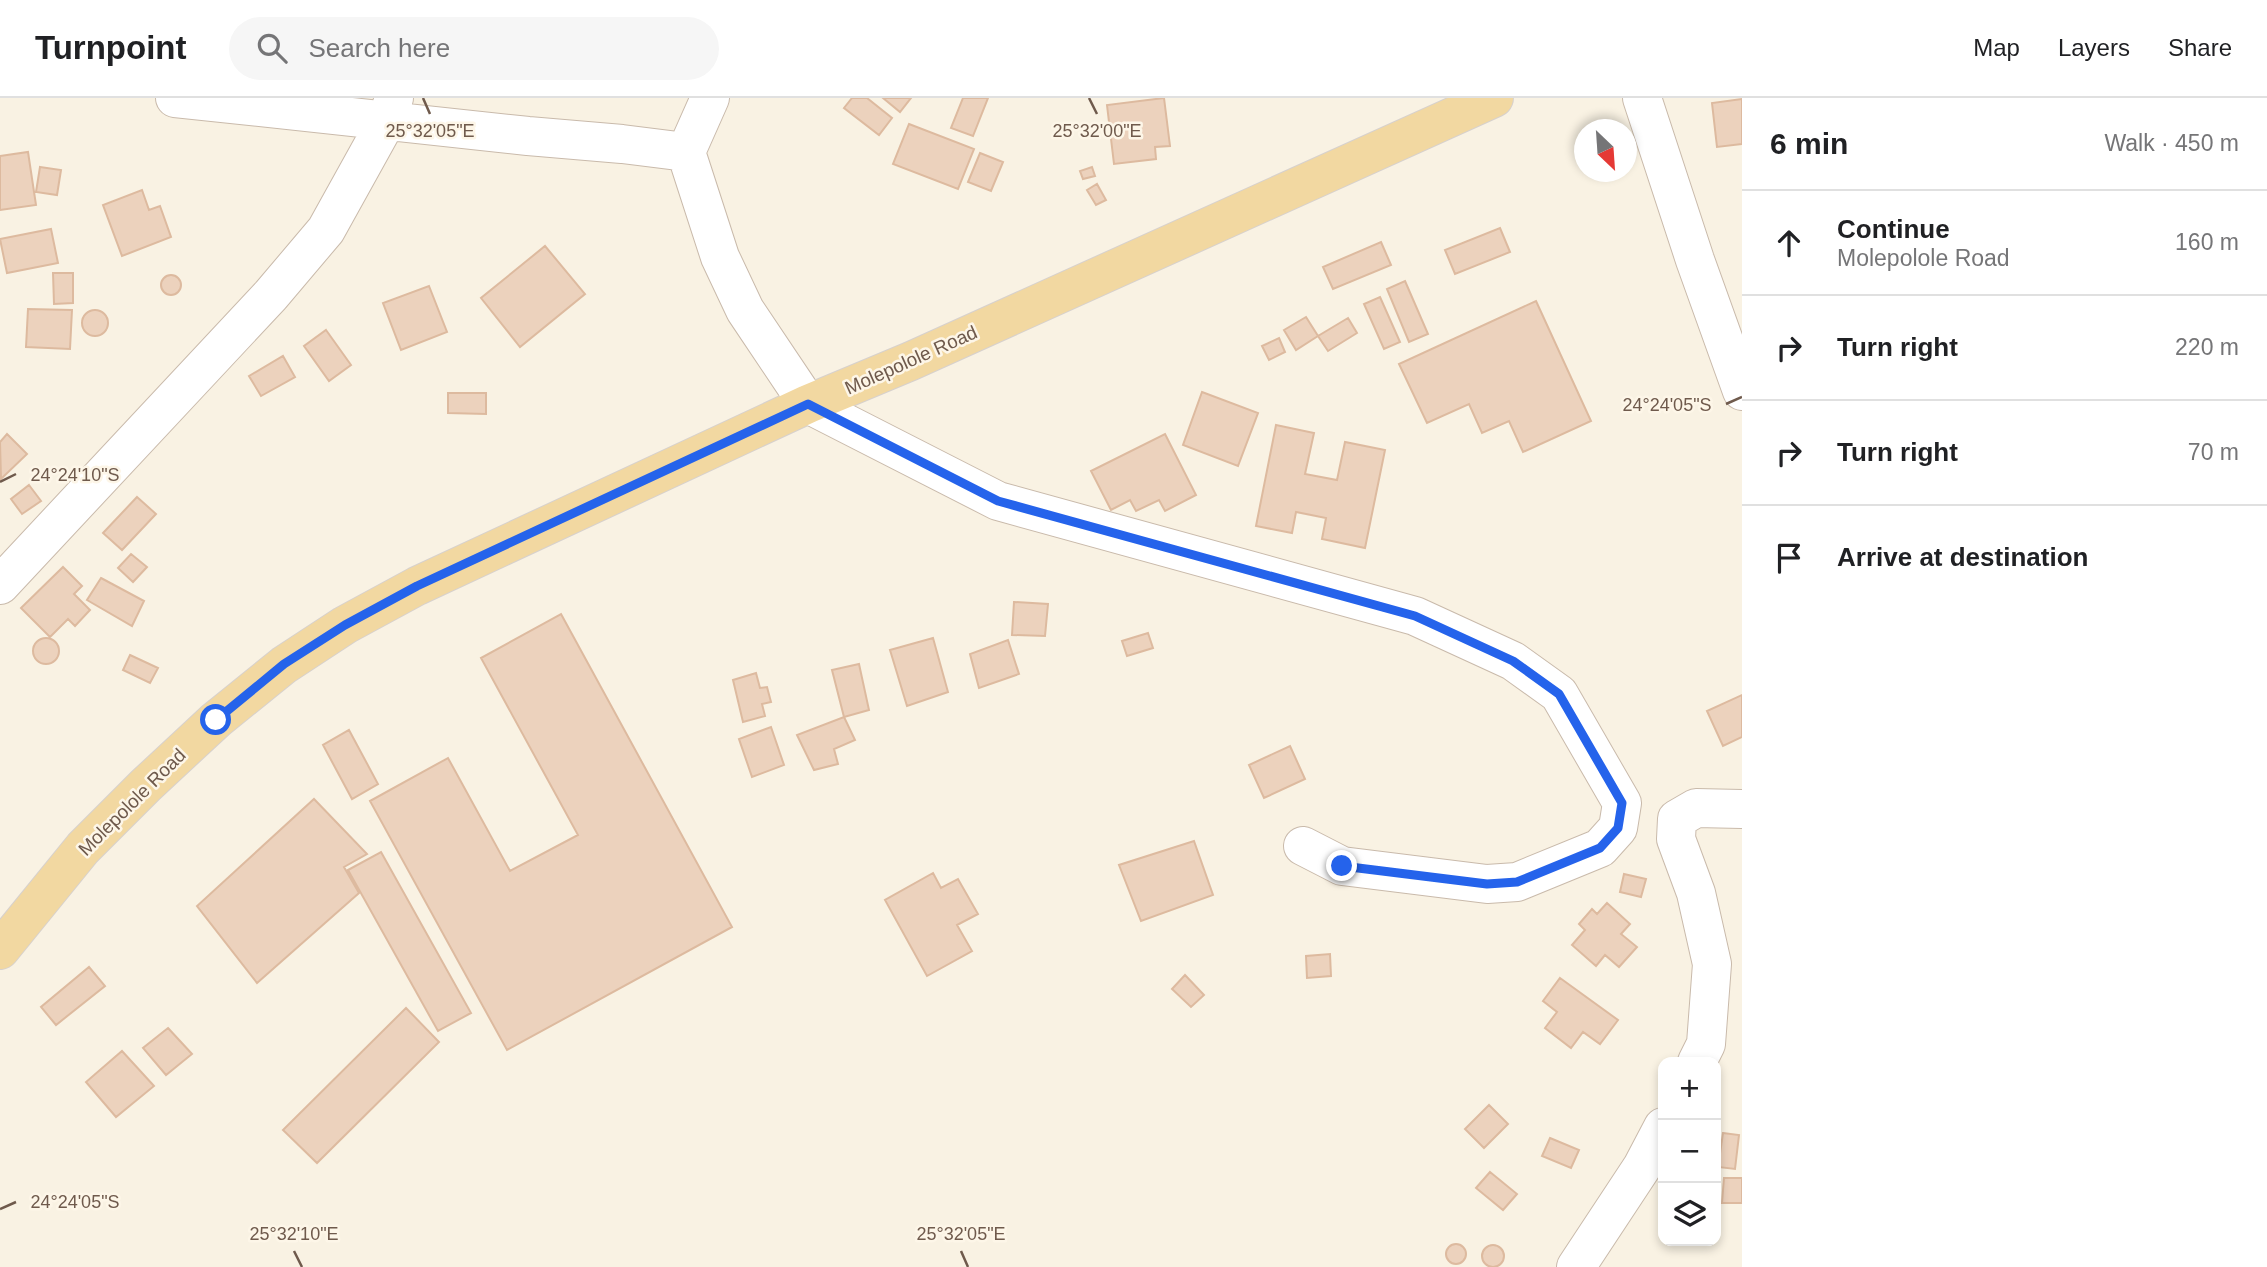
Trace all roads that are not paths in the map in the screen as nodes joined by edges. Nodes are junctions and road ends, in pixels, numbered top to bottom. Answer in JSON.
{"nodes":[{"id":1,"x":175,"y":98,"type":"edge"},
{"id":2,"x":710,"y":98,"type":"edge"},
{"id":3,"x":1494,"y":98,"type":"edge"},
{"id":4,"x":1642,"y":98,"type":"edge"},
{"id":5,"x":391,"y":109,"type":"edge"},
{"id":6,"x":686,"y":152,"type":"junction"},
{"id":7,"x":1742,"y":391,"type":"edge"},
{"id":8,"x":808,"y":404,"type":"junction"},
{"id":9,"x":0,"y":585,"type":"edge"},
{"id":10,"x":1742,"y":809,"type":"edge"},
{"id":11,"x":1303,"y":846,"type":"dead end"},
{"id":12,"x":0,"y":950,"type":"edge"},
{"id":13,"x":1700,"y":1057,"type":"edge"},
{"id":14,"x":1658,"y":1137,"type":"edge"},
{"id":15,"x":1576,"y":1267,"type":"edge"}],
"edges":[{"from":1,"to":5,"type":"street"},
{"from":2,"to":6,"type":"street"},
{"from":3,"to":8,"type":"main road","name":"Molepolole Road"},
{"from":4,"to":7,"type":"street"},
{"from":5,"to":6,"type":"street"},
{"from":5,"to":9,"type":"street"},
{"from":6,"to":8,"type":"street"},
{"from":8,"to":11,"type":"street"},
{"from":8,"to":12,"type":"main road","name":"Molepolole Road"},
{"from":10,"to":13,"type":"street"},
{"from":14,"to":15,"type":"street"}]}
